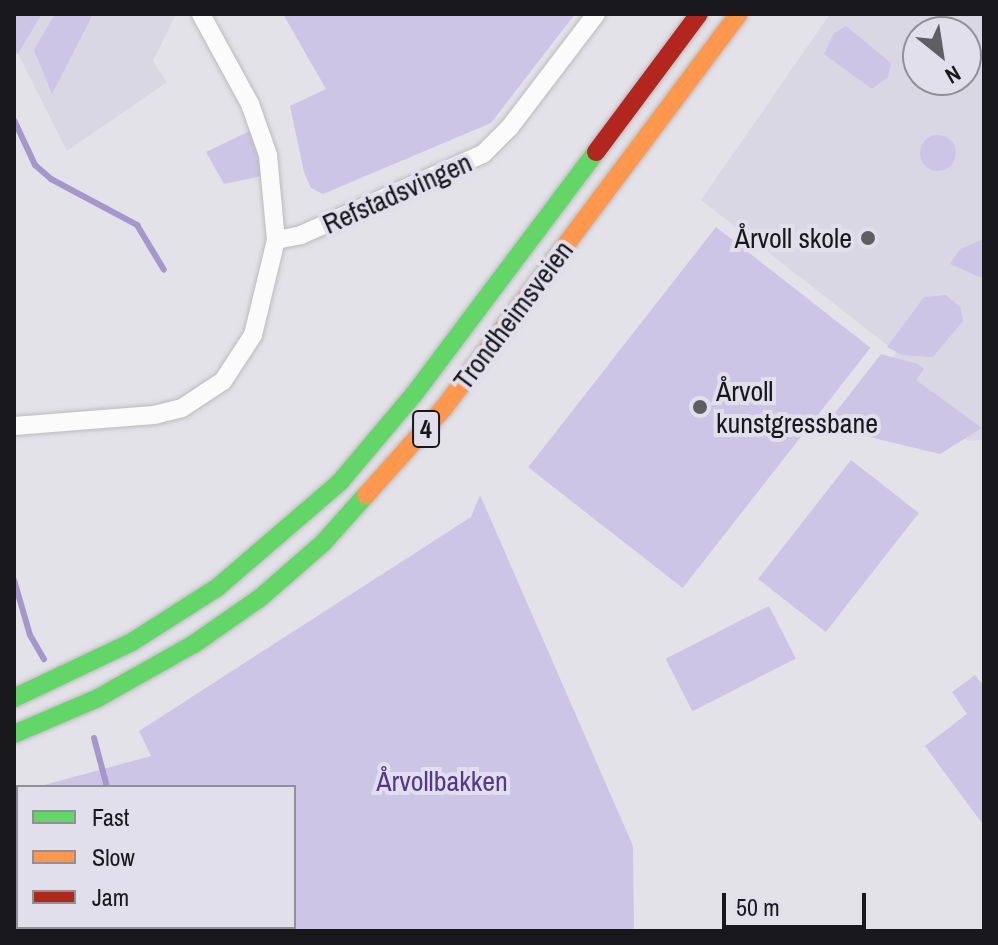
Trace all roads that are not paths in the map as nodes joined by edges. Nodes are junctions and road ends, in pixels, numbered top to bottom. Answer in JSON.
{"nodes":[{"id":1,"x":201,"y":14,"type":"edge"},
{"id":2,"x":596,"y":14,"type":"edge"},
{"id":3,"x":699,"y":14,"type":"edge"},
{"id":4,"x":738,"y":14,"type":"edge"},
{"id":5,"x":276,"y":240,"type":"junction"},
{"id":6,"x":14,"y":426,"type":"edge"},
{"id":7,"x":14,"y":698,"type":"edge"},
{"id":8,"x":14,"y":734,"type":"edge"}],
"edges":[{"from":1,"to":5,"type":"street"},
{"from":2,"to":5,"type":"street","name":"Refstadsvingen"},
{"from":3,"to":7,"type":"highway","name":"Trondheimsveien","number":"4"},
{"from":4,"to":8,"type":"highway","name":"Trondheimsveien","number":"4"},
{"from":5,"to":6,"type":"street"}]}
